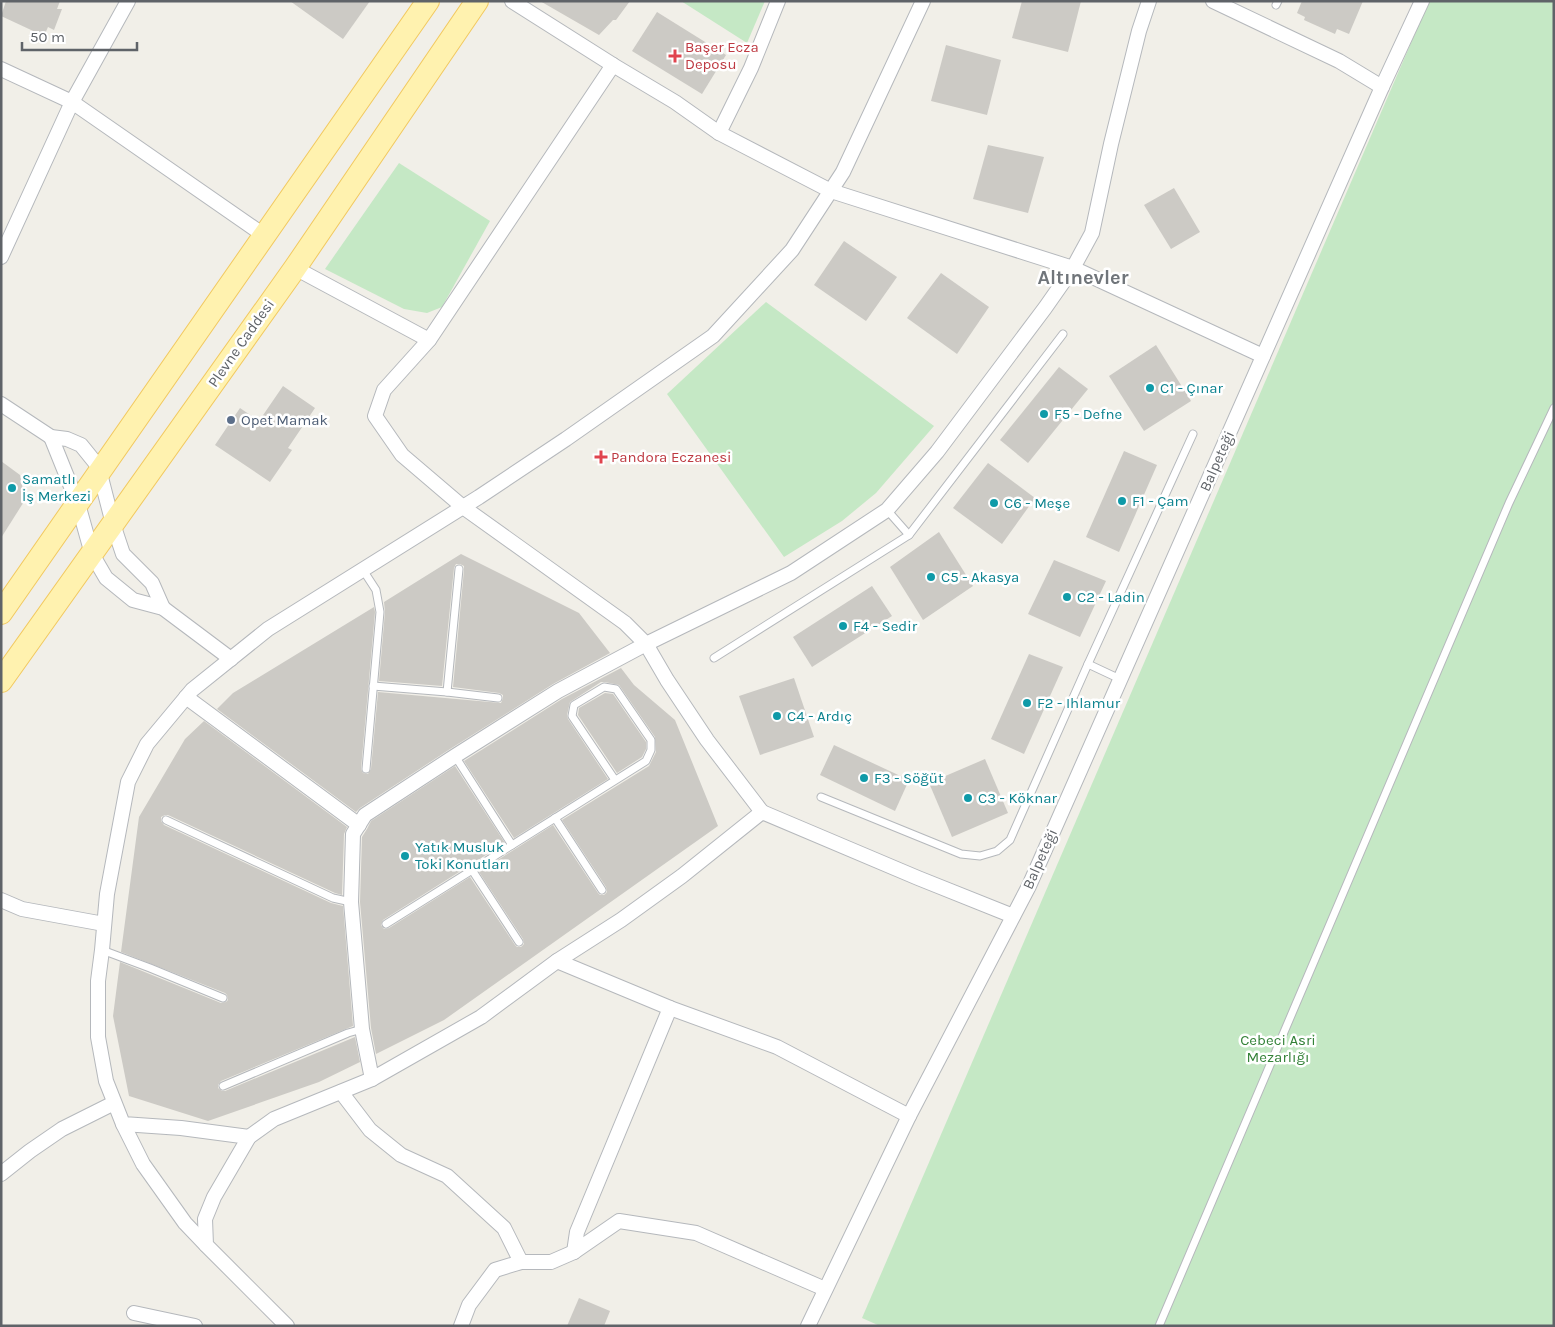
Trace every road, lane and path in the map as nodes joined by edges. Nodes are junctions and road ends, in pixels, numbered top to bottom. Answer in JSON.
{"nodes":[{"id":1,"x":128,"y":1,"type":"edge"},
{"id":2,"x":428,"y":1,"type":"edge"},
{"id":3,"x":476,"y":1,"type":"edge"},
{"id":4,"x":512,"y":1,"type":"edge"},
{"id":5,"x":778,"y":1,"type":"edge"},
{"id":6,"x":922,"y":1,"type":"edge"},
{"id":7,"x":1149,"y":1,"type":"edge"},
{"id":8,"x":1213,"y":1,"type":"edge"},
{"id":9,"x":1422,"y":1,"type":"edge"},
{"id":10,"x":612,"y":65,"type":"junction"},
{"id":11,"x":1,"y":69,"type":"edge"},
{"id":12,"x":1382,"y":87,"type":"junction"},
{"id":13,"x":72,"y":102,"type":"junction"},
{"id":14,"x":719,"y":132,"type":"junction"},
{"id":15,"x":830,"y":191,"type":"junction"},
{"id":16,"x":265,"y":236,"type":"junction"},
{"id":17,"x":1,"y":257,"type":"edge"},
{"id":18,"x":295,"y":268,"type":"junction"},
{"id":19,"x":1073,"y":268,"type":"junction"},
{"id":20,"x":1063,"y":334,"type":"dead end"},
{"id":21,"x":429,"y":340,"type":"junction"},
{"id":22,"x":1263,"y":356,"type":"junction"},
{"id":23,"x":1,"y":404,"type":"edge"},
{"id":24,"x":1554,"y":408,"type":"edge"},
{"id":25,"x":1193,"y":434,"type":"dead end"},
{"id":26,"x":51,"y":437,"type":"junction"},
{"id":27,"x":99,"y":473,"type":"junction"},
{"id":28,"x":78,"y":504,"type":"junction"},
{"id":29,"x":463,"y":507,"type":"junction"},
{"id":30,"x":887,"y":510,"type":"junction"},
{"id":31,"x":112,"y":524,"type":"junction"},
{"id":32,"x":909,"y":535,"type":"junction"},
{"id":33,"x":92,"y":554,"type":"junction"},
{"id":34,"x":459,"y":569,"type":"dead end"},
{"id":35,"x":363,"y":570,"type":"junction"},
{"id":36,"x":163,"y":608,"type":"junction"},
{"id":37,"x":1,"y":613,"type":"edge"},
{"id":38,"x":646,"y":644,"type":"junction"},
{"id":39,"x":714,"y":658,"type":"dead end"},
{"id":40,"x":231,"y":659,"type":"junction"},
{"id":41,"x":1088,"y":664,"type":"junction"},
{"id":42,"x":1120,"y":679,"type":"junction"},
{"id":43,"x":1,"y":681,"type":"edge"},
{"id":44,"x":373,"y":686,"type":"junction"},
{"id":45,"x":447,"y":692,"type":"junction"},
{"id":46,"x":186,"y":697,"type":"junction"},
{"id":47,"x":498,"y":698,"type":"dead end"},
{"id":48,"x":456,"y":756,"type":"junction"},
{"id":49,"x":366,"y":769,"type":"dead end"},
{"id":50,"x":614,"y":780,"type":"junction"},
{"id":51,"x":821,"y":797,"type":"dead end"},
{"id":52,"x":762,"y":812,"type":"junction"},
{"id":53,"x":555,"y":818,"type":"junction"},
{"id":54,"x":166,"y":820,"type":"dead end"},
{"id":55,"x":359,"y":825,"type":"junction"},
{"id":56,"x":512,"y":845,"type":"junction"},
{"id":57,"x":472,"y":870,"type":"junction"},
{"id":58,"x":602,"y":890,"type":"dead end"},
{"id":59,"x":1,"y":900,"type":"edge"},
{"id":60,"x":351,"y":902,"type":"junction"},
{"id":61,"x":1013,"y":916,"type":"junction"},
{"id":62,"x":104,"y":924,"type":"junction"},
{"id":63,"x":386,"y":924,"type":"dead end"},
{"id":64,"x":519,"y":942,"type":"dead end"},
{"id":65,"x":102,"y":950,"type":"junction"},
{"id":66,"x":557,"y":960,"type":"junction"},
{"id":67,"x":222,"y":998,"type":"dead end"},
{"id":68,"x":670,"y":1008,"type":"junction"},
{"id":69,"x":362,"y":1028,"type":"junction"},
{"id":70,"x":372,"y":1079,"type":"junction"},
{"id":71,"x":223,"y":1086,"type":"dead end"},
{"id":72,"x":341,"y":1092,"type":"junction"},
{"id":73,"x":114,"y":1103,"type":"junction"},
{"id":74,"x":909,"y":1116,"type":"junction"},
{"id":75,"x":123,"y":1124,"type":"junction"},
{"id":76,"x":249,"y":1137,"type":"junction"},
{"id":77,"x":1,"y":1174,"type":"edge"},
{"id":78,"x":206,"y":1245,"type":"junction"},
{"id":79,"x":574,"y":1252,"type":"junction"},
{"id":80,"x":521,"y":1262,"type":"junction"},
{"id":81,"x":825,"y":1289,"type":"junction"},
{"id":82,"x":134,"y":1313,"type":"dead end"},
{"id":83,"x":195,"y":1326,"type":"edge"},
{"id":84,"x":287,"y":1326,"type":"edge"},
{"id":85,"x":461,"y":1326,"type":"edge"},
{"id":86,"x":808,"y":1326,"type":"edge"},
{"id":87,"x":1159,"y":1326,"type":"edge"}],
"edges":[{"from":1,"to":13,"type":"street"},
{"from":2,"to":16,"type":"main road"},
{"from":3,"to":18,"type":"main road","name":"Plevne Caddesi"},
{"from":4,"to":10,"type":"street"},
{"from":5,"to":14,"type":"street"},
{"from":6,"to":15,"type":"street"},
{"from":7,"to":19,"type":"street"},
{"from":8,"to":12,"type":"street"},
{"from":9,"to":12,"type":"street","name":"Balpeteği"},
{"from":10,"to":14,"type":"street"},
{"from":10,"to":21,"type":"street"},
{"from":11,"to":13,"type":"street"},
{"from":12,"to":22,"type":"street","name":"Balpeteği"},
{"from":13,"to":16,"type":"street"},
{"from":13,"to":17,"type":"street"},
{"from":14,"to":15,"type":"street"},
{"from":15,"to":19,"type":"street"},
{"from":15,"to":29,"type":"street"},
{"from":16,"to":27,"type":"main road"},
{"from":18,"to":21,"type":"street"},
{"from":18,"to":31,"type":"main road","name":"Plevne Caddesi"},
{"from":19,"to":22,"type":"street"},
{"from":19,"to":30,"type":"street"},
{"from":20,"to":32,"type":"lane"},
{"from":21,"to":29,"type":"street"},
{"from":22,"to":42,"type":"street","name":"Balpeteği"},
{"from":23,"to":26,"type":"street"},
{"from":24,"to":87,"type":"lane"},
{"from":25,"to":41,"type":"lane"},
{"from":26,"to":27,"type":"street"},
{"from":26,"to":28,"type":"street"},
{"from":27,"to":28,"type":"main road"},
{"from":27,"to":31,"type":"street"},
{"from":28,"to":33,"type":"street"},
{"from":28,"to":37,"type":"main road"},
{"from":29,"to":35,"type":"street"},
{"from":29,"to":38,"type":"street"},
{"from":30,"to":32,"type":"lane"},
{"from":30,"to":38,"type":"street"},
{"from":31,"to":33,"type":"main road","name":"Plevne Caddesi"},
{"from":31,"to":36,"type":"street"},
{"from":32,"to":39,"type":"lane"},
{"from":33,"to":36,"type":"street"},
{"from":33,"to":43,"type":"main road","name":"Plevne Caddesi"},
{"from":34,"to":45,"type":"lane"},
{"from":35,"to":40,"type":"street"},
{"from":35,"to":44,"type":"lane"},
{"from":36,"to":40,"type":"street"},
{"from":38,"to":48,"type":"street"},
{"from":38,"to":52,"type":"street"},
{"from":40,"to":46,"type":"street"},
{"from":41,"to":42,"type":"lane"},
{"from":41,"to":51,"type":"lane"},
{"from":42,"to":61,"type":"street","name":"Balpeteği"},
{"from":44,"to":45,"type":"lane"},
{"from":44,"to":49,"type":"lane"},
{"from":45,"to":47,"type":"lane"},
{"from":46,"to":55,"type":"street"},
{"from":46,"to":62,"type":"street"},
{"from":48,"to":55,"type":"street"},
{"from":48,"to":56,"type":"lane"},
{"from":50,"to":50,"type":"lane"},
{"from":50,"to":53,"type":"lane"},
{"from":52,"to":61,"type":"street"},
{"from":52,"to":66,"type":"street"},
{"from":53,"to":56,"type":"lane"},
{"from":53,"to":58,"type":"lane"},
{"from":54,"to":60,"type":"lane"},
{"from":55,"to":60,"type":"street"},
{"from":56,"to":57,"type":"lane"},
{"from":57,"to":63,"type":"lane"},
{"from":57,"to":64,"type":"lane"},
{"from":59,"to":62,"type":"street"},
{"from":60,"to":69,"type":"street"},
{"from":61,"to":74,"type":"street","name":"Balpeteği"},
{"from":62,"to":65,"type":"street"},
{"from":65,"to":67,"type":"lane"},
{"from":65,"to":73,"type":"street"},
{"from":66,"to":68,"type":"street"},
{"from":66,"to":70,"type":"street"},
{"from":68,"to":74,"type":"street"},
{"from":68,"to":79,"type":"street"},
{"from":69,"to":70,"type":"street"},
{"from":69,"to":71,"type":"lane"},
{"from":70,"to":72,"type":"street"},
{"from":72,"to":76,"type":"street"},
{"from":72,"to":80,"type":"street"},
{"from":73,"to":75,"type":"street"},
{"from":73,"to":77,"type":"street"},
{"from":74,"to":81,"type":"street","name":"Balpeteği"},
{"from":75,"to":76,"type":"street"},
{"from":75,"to":78,"type":"street"},
{"from":76,"to":78,"type":"street"},
{"from":78,"to":84,"type":"street"},
{"from":79,"to":80,"type":"street"},
{"from":79,"to":81,"type":"street"},
{"from":80,"to":85,"type":"street"},
{"from":81,"to":86,"type":"street","name":"Balpeteği"},
{"from":82,"to":83,"type":"street"}]}
